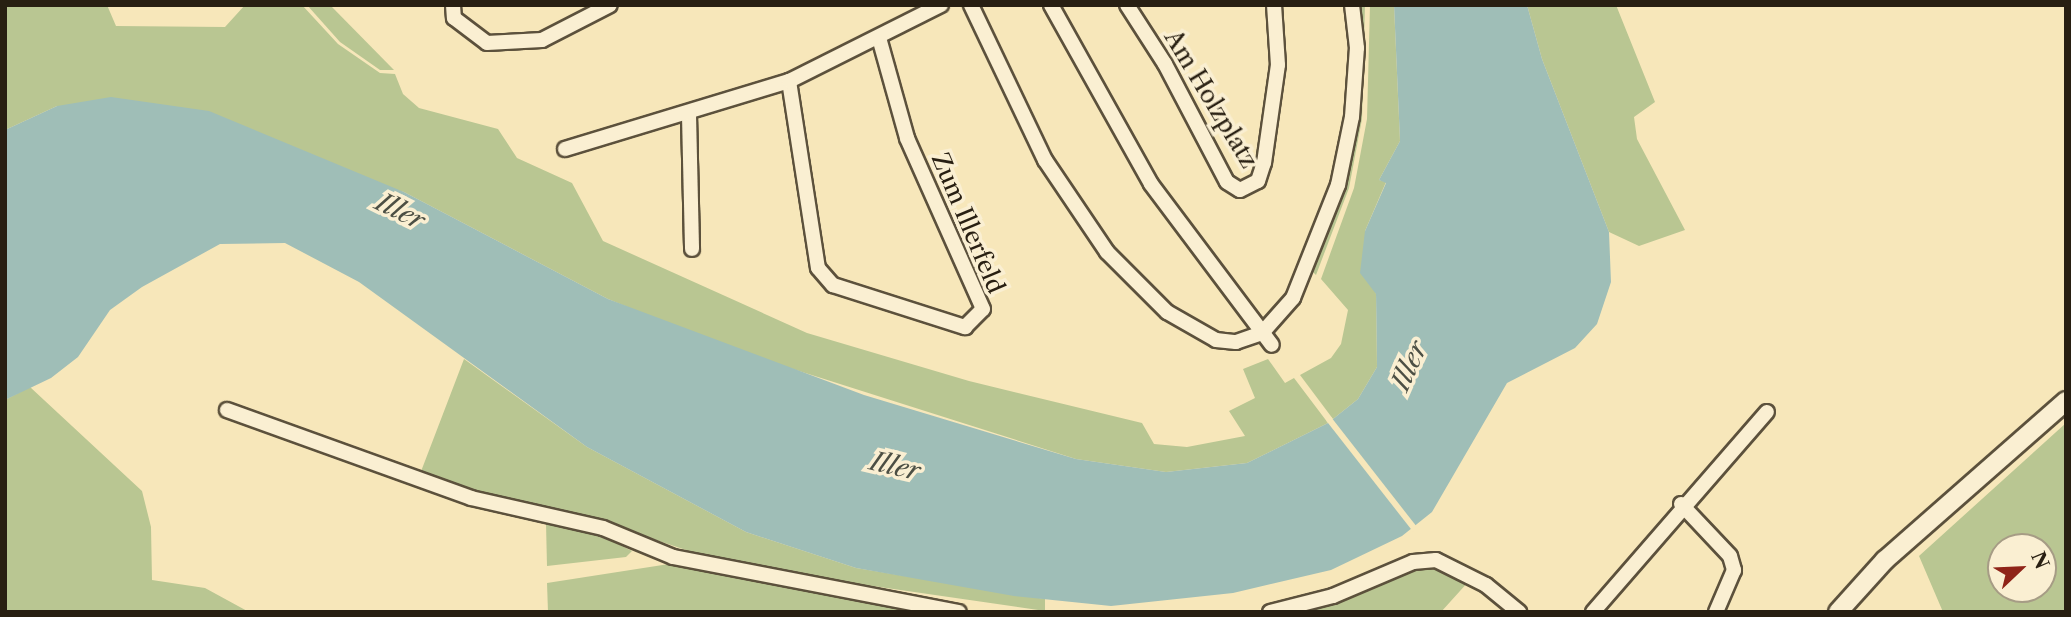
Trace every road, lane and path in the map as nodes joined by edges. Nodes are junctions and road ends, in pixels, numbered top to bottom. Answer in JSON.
{"nodes":[{"id":1,"x":453,"y":5,"type":"edge"},
{"id":2,"x":610,"y":5,"type":"edge"},
{"id":3,"x":941,"y":5,"type":"edge"},
{"id":4,"x":971,"y":5,"type":"edge"},
{"id":5,"x":1051,"y":5,"type":"edge"},
{"id":6,"x":1127,"y":5,"type":"edge"},
{"id":7,"x":1274,"y":5,"type":"edge"},
{"id":8,"x":1352,"y":5,"type":"edge"},
{"id":9,"x":879,"y":38,"type":"junction"},
{"id":10,"x":789,"y":82,"type":"junction"},
{"id":11,"x":689,"y":115,"type":"junction"},
{"id":12,"x":565,"y":149,"type":"dead end"},
{"id":13,"x":692,"y":249,"type":"dead end"},
{"id":14,"x":1262,"y":333,"type":"junction"},
{"id":15,"x":1272,"y":345,"type":"dead end"},
{"id":16,"x":2066,"y":401,"type":"edge"},
{"id":17,"x":227,"y":410,"type":"dead end"},
{"id":18,"x":1767,"y":412,"type":"dead end"},
{"id":19,"x":1681,"y":504,"type":"junction"},
{"id":20,"x":959,"y":612,"type":"edge"},
{"id":21,"x":1270,"y":612,"type":"edge"},
{"id":22,"x":1519,"y":612,"type":"edge"},
{"id":23,"x":1593,"y":612,"type":"edge"},
{"id":24,"x":1716,"y":612,"type":"edge"},
{"id":25,"x":1838,"y":612,"type":"edge"}],
"edges":[{"from":1,"to":2,"type":"street"},
{"from":3,"to":9,"type":"street"},
{"from":4,"to":14,"type":"street"},
{"from":5,"to":14,"type":"street"},
{"from":6,"to":7,"type":"street","name":"Am Holzplatz"},
{"from":8,"to":14,"type":"street"},
{"from":9,"to":10,"type":"street"},
{"from":9,"to":10,"type":"street","name":"Zum Illerfeld"},
{"from":10,"to":11,"type":"street"},
{"from":11,"to":12,"type":"street"},
{"from":11,"to":13,"type":"street"},
{"from":14,"to":15,"type":"street"},
{"from":16,"to":25,"type":"street"},
{"from":17,"to":20,"type":"street"},
{"from":18,"to":19,"type":"street"},
{"from":19,"to":23,"type":"street"},
{"from":19,"to":24,"type":"street"},
{"from":21,"to":22,"type":"street"}]}
